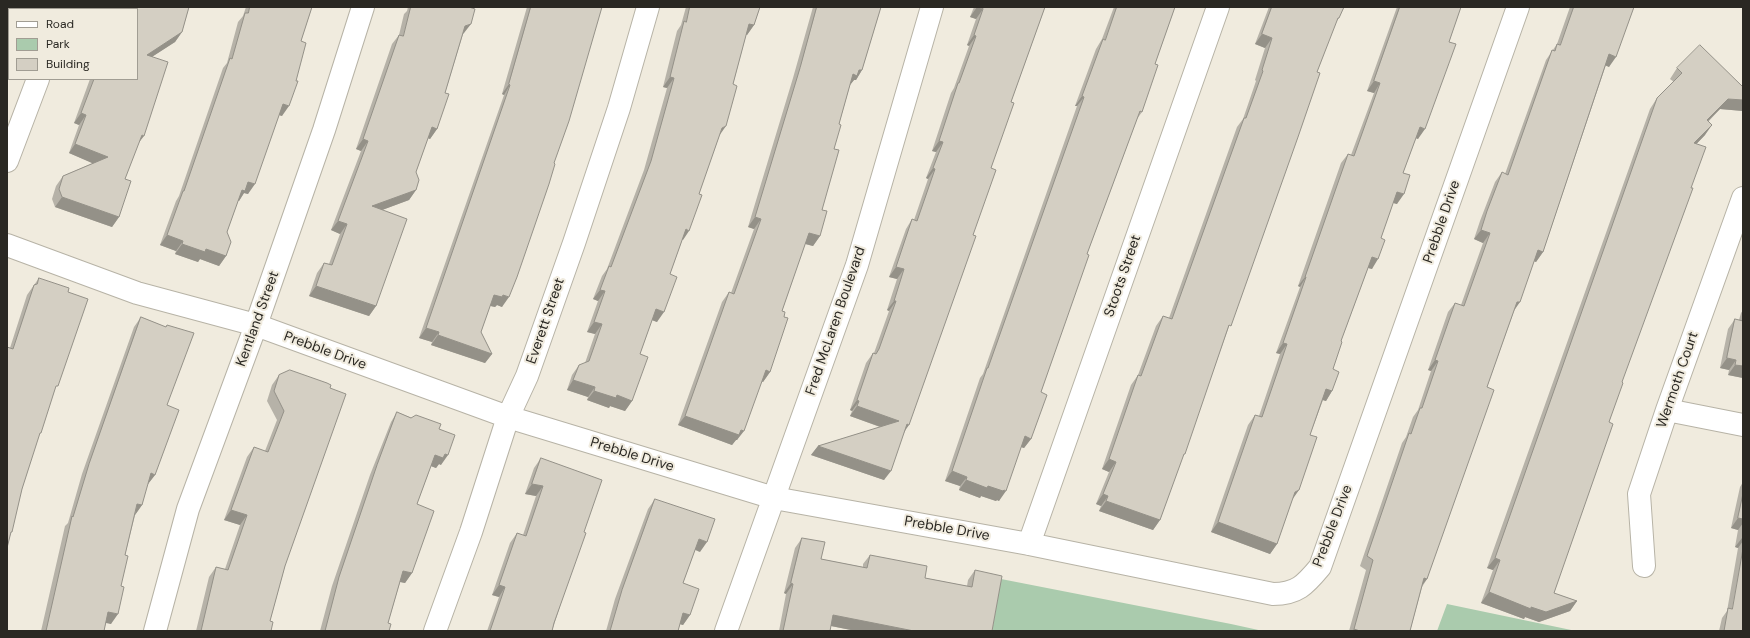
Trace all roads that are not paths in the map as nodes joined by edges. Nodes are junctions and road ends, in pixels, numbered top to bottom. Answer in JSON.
{"nodes":[{"id":1,"x":363,"y":7,"type":"edge"},
{"id":2,"x":648,"y":7,"type":"edge"},
{"id":3,"x":932,"y":7,"type":"edge"},
{"id":4,"x":1218,"y":7,"type":"edge"},
{"id":5,"x":1518,"y":7,"type":"edge"},
{"id":6,"x":38,"y":80,"type":"edge"},
{"id":7,"x":7,"y":161,"type":"edge"},
{"id":8,"x":1743,"y":198,"type":"edge"},
{"id":9,"x":7,"y":245,"type":"edge"},
{"id":10,"x":256,"y":325,"type":"junction"},
{"id":11,"x":1667,"y":410,"type":"junction"},
{"id":12,"x":508,"y":417,"type":"junction"},
{"id":13,"x":1743,"y":425,"type":"edge"},
{"id":14,"x":774,"y":498,"type":"junction"},
{"id":15,"x":1028,"y":544,"type":"junction"},
{"id":16,"x":1644,"y":566,"type":"dead end"},
{"id":17,"x":155,"y":631,"type":"edge"},
{"id":18,"x":435,"y":631,"type":"edge"},
{"id":19,"x":726,"y":631,"type":"edge"}],
"edges":[{"from":1,"to":10,"type":"street","name":"Kentland Street"},
{"from":2,"to":12,"type":"street","name":"Everett Street"},
{"from":3,"to":14,"type":"street","name":"Fred McLaren Boulevard"},
{"from":4,"to":15,"type":"street","name":"Stoots Street"},
{"from":5,"to":15,"type":"street","name":"Prebble Drive"},
{"from":6,"to":7,"type":"street"},
{"from":8,"to":11,"type":"street","name":"Wermoth Court"},
{"from":9,"to":10,"type":"street","name":"Prebble Drive"},
{"from":10,"to":12,"type":"street","name":"Prebble Drive"},
{"from":10,"to":17,"type":"street","name":"Kentland Street"},
{"from":11,"to":13,"type":"street"},
{"from":11,"to":16,"type":"street","name":"Wermoth Court"},
{"from":12,"to":14,"type":"street","name":"Prebble Drive"},
{"from":12,"to":18,"type":"street","name":"Everett Street"},
{"from":14,"to":15,"type":"street","name":"Prebble Drive"},
{"from":14,"to":19,"type":"street","name":"Fred McLaren Boulevard"}]}
